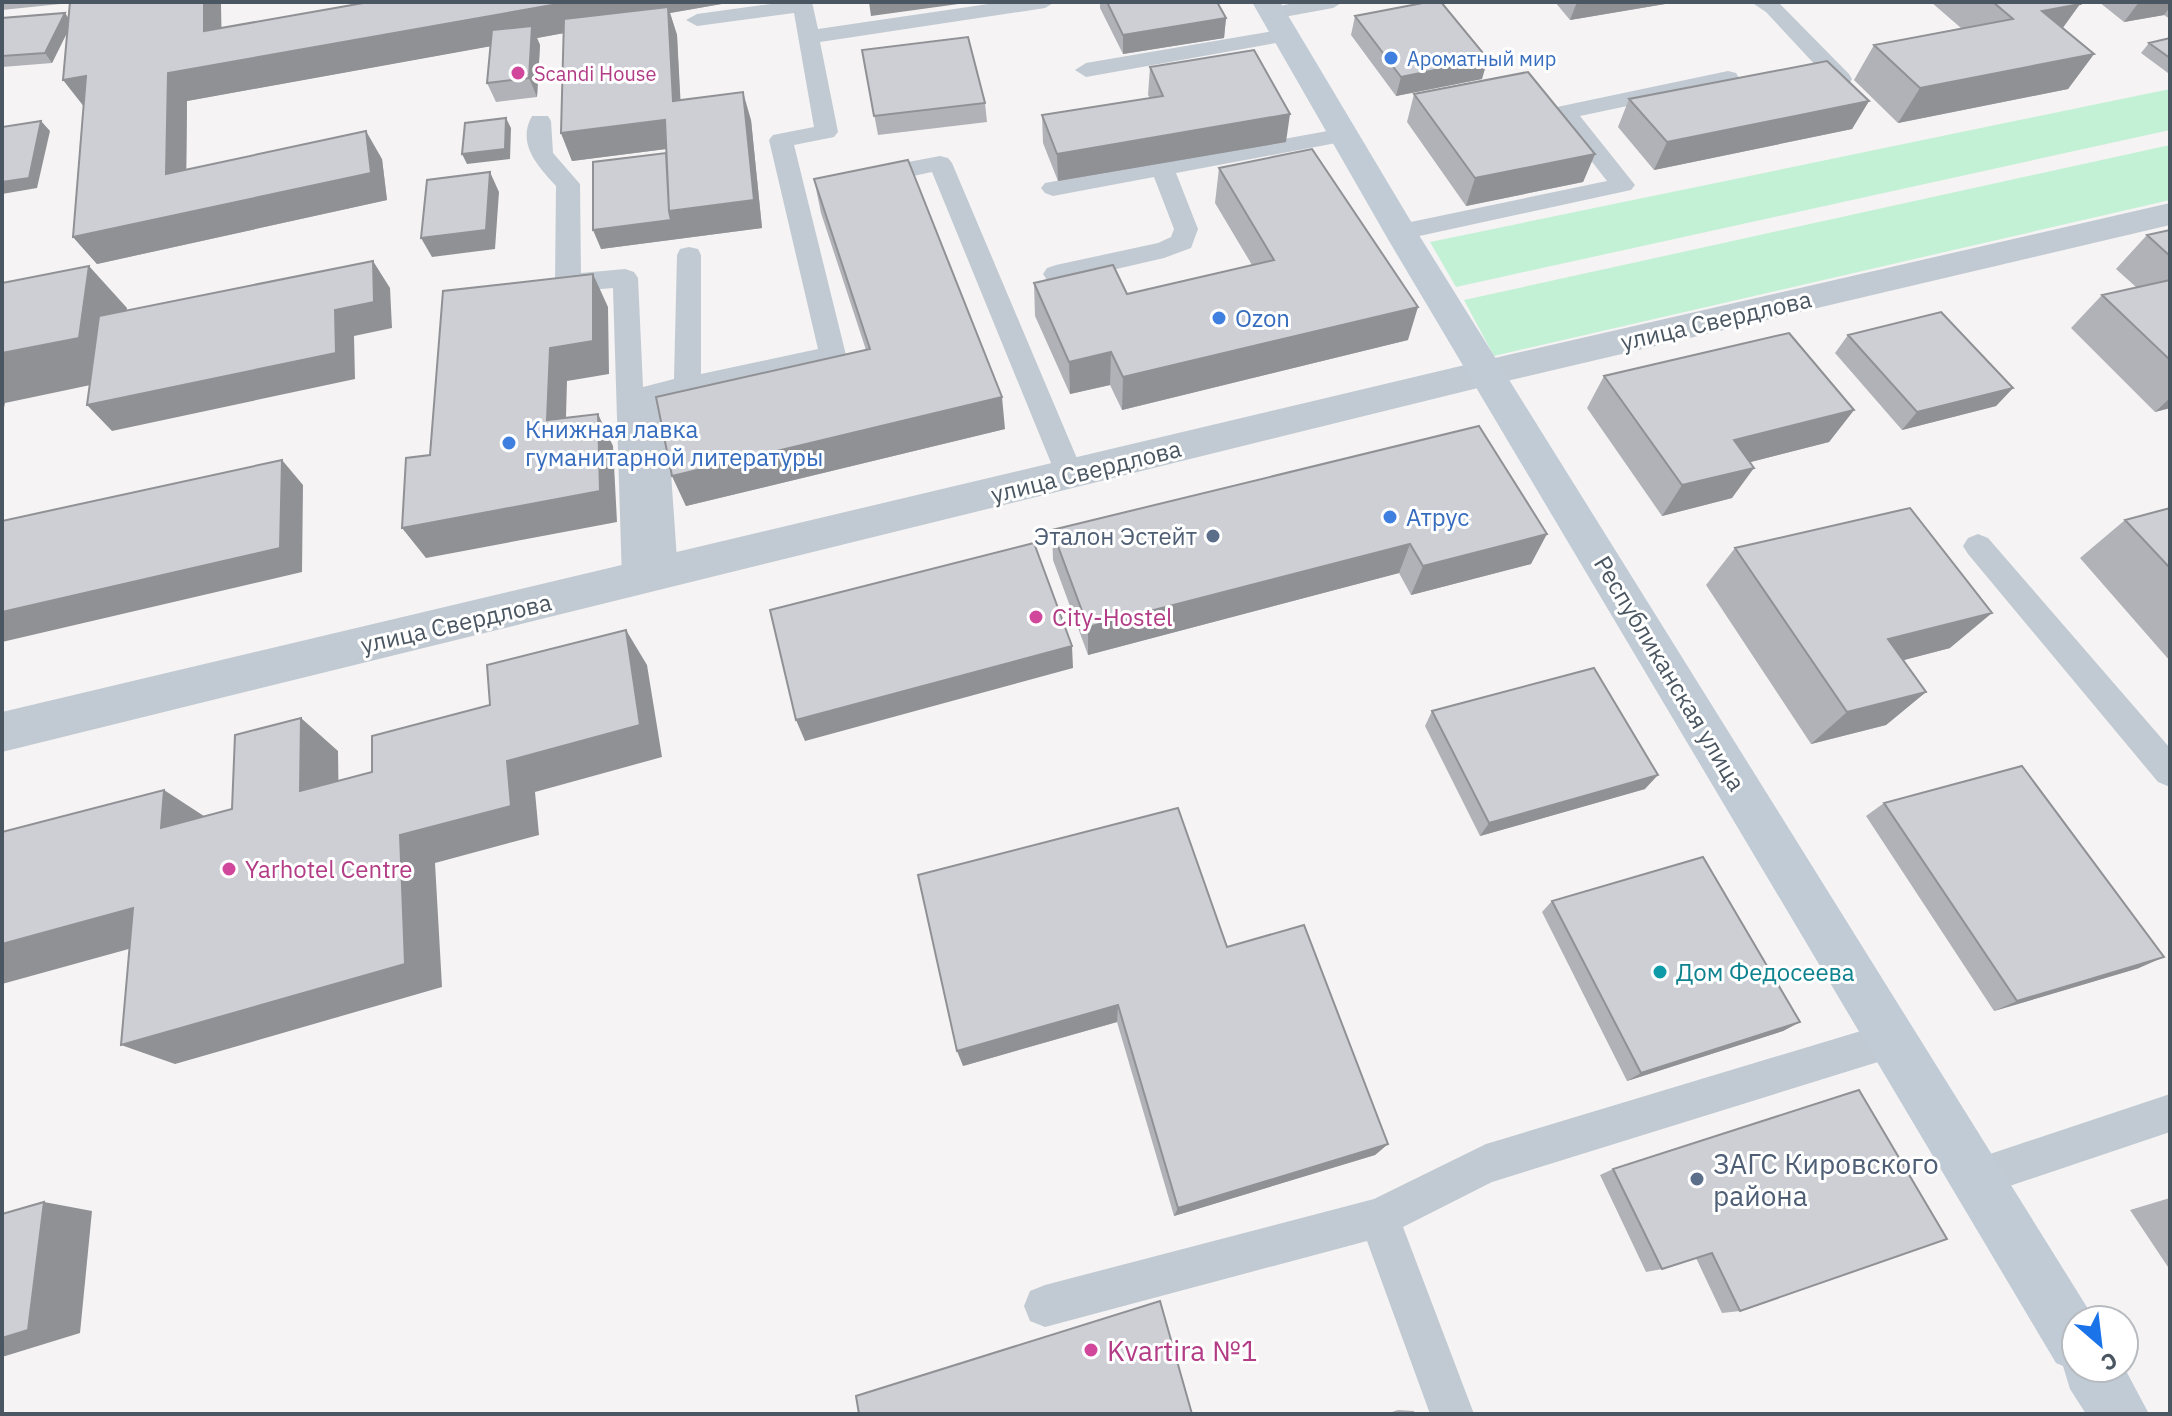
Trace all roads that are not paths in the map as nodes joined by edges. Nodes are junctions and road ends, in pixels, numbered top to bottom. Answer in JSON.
{"nodes":[{"id":1,"x":1045,"y":2,"type":"edge"},
{"id":2,"x":1333,"y":2,"type":"edge"},
{"id":3,"x":1761,"y":2,"type":"edge"},
{"id":4,"x":802,"y":4,"type":"edge"},
{"id":5,"x":1275,"y":17,"type":"edge"},
{"id":6,"x":697,"y":20,"type":"dead end"},
{"id":7,"x":808,"y":37,"type":"junction"},
{"id":8,"x":1086,"y":70,"type":"dead end"},
{"id":9,"x":1728,"y":78,"type":"edge"},
{"id":10,"x":1841,"y":79,"type":"edge"},
{"id":11,"x":540,"y":121,"type":"dead end"},
{"id":12,"x":1344,"y":135,"type":"junction"},
{"id":13,"x":1162,"y":168,"type":"junction"},
{"id":14,"x":852,"y":181,"type":"edge"},
{"id":15,"x":823,"y":187,"type":"edge"},
{"id":16,"x":1053,"y":188,"type":"edge"},
{"id":17,"x":793,"y":193,"type":"junction"},
{"id":18,"x":2170,"y":214,"type":"edge"},
{"id":19,"x":1401,"y":232,"type":"junction"},
{"id":20,"x":689,"y":255,"type":"dead end"},
{"id":21,"x":1056,"y":274,"type":"edge"},
{"id":22,"x":1486,"y":373,"type":"junction"},
{"id":23,"x":687,"y":386,"type":"junction"},
{"id":24,"x":1070,"y":475,"type":"junction"},
{"id":25,"x":1978,"y":546,"type":"dead end"},
{"id":26,"x":650,"y":577,"type":"junction"},
{"id":27,"x":2,"y":732,"type":"edge"},
{"id":28,"x":2170,"y":772,"type":"edge"},
{"id":29,"x":1894,"y":1040,"type":"junction"},
{"id":30,"x":2170,"y":1113,"type":"edge"},
{"id":31,"x":1977,"y":1177,"type":"junction"},
{"id":32,"x":1379,"y":1218,"type":"junction"},
{"id":33,"x":1045,"y":1306,"type":"dead end"},
{"id":34,"x":2060,"y":1316,"type":"edge"},
{"id":35,"x":2101,"y":1384,"type":"edge"},
{"id":36,"x":1452,"y":1414,"type":"edge"},
{"id":37,"x":2119,"y":1414,"type":"edge"}],
"edges":[{"from":1,"to":7,"type":"lane"},
{"from":2,"to":5,"type":"lane"},
{"from":3,"to":10,"type":"lane"},
{"from":4,"to":6,"type":"lane"},
{"from":4,"to":7,"type":"lane"},
{"from":5,"to":8,"type":"lane"},
{"from":5,"to":12,"type":"main road","name":"Республиканская улица"},
{"from":7,"to":17,"type":"lane"},
{"from":9,"to":19,"type":"lane"},
{"from":11,"to":26,"type":"lane"},
{"from":12,"to":13,"type":"lane"},
{"from":12,"to":19,"type":"main road","name":"Республиканская улица"},
{"from":13,"to":16,"type":"lane"},
{"from":13,"to":21,"type":"lane"},
{"from":14,"to":24,"type":"lane"},
{"from":15,"to":17,"type":"lane"},
{"from":17,"to":23,"type":"lane"},
{"from":18,"to":22,"type":"street","name":"улица Свердлова"},
{"from":19,"to":22,"type":"main road","name":"Республиканская улица"},
{"from":20,"to":23,"type":"lane"},
{"from":22,"to":24,"type":"street","name":"улица Свердлова"},
{"from":22,"to":29,"type":"main road","name":"Республиканская улица"},
{"from":23,"to":26,"type":"lane"},
{"from":24,"to":26,"type":"street","name":"улица Свердлова"},
{"from":25,"to":28,"type":"lane"},
{"from":26,"to":27,"type":"street","name":"улица Свердлова"},
{"from":29,"to":31,"type":"main road","name":"Республиканская улица"},
{"from":29,"to":32,"type":"lane"},
{"from":30,"to":31,"type":"lane"},
{"from":31,"to":34,"type":"main road","name":"Республиканская улица"},
{"from":32,"to":33,"type":"lane"},
{"from":32,"to":36,"type":"lane"},
{"from":35,"to":37,"type":"main road"}]}
